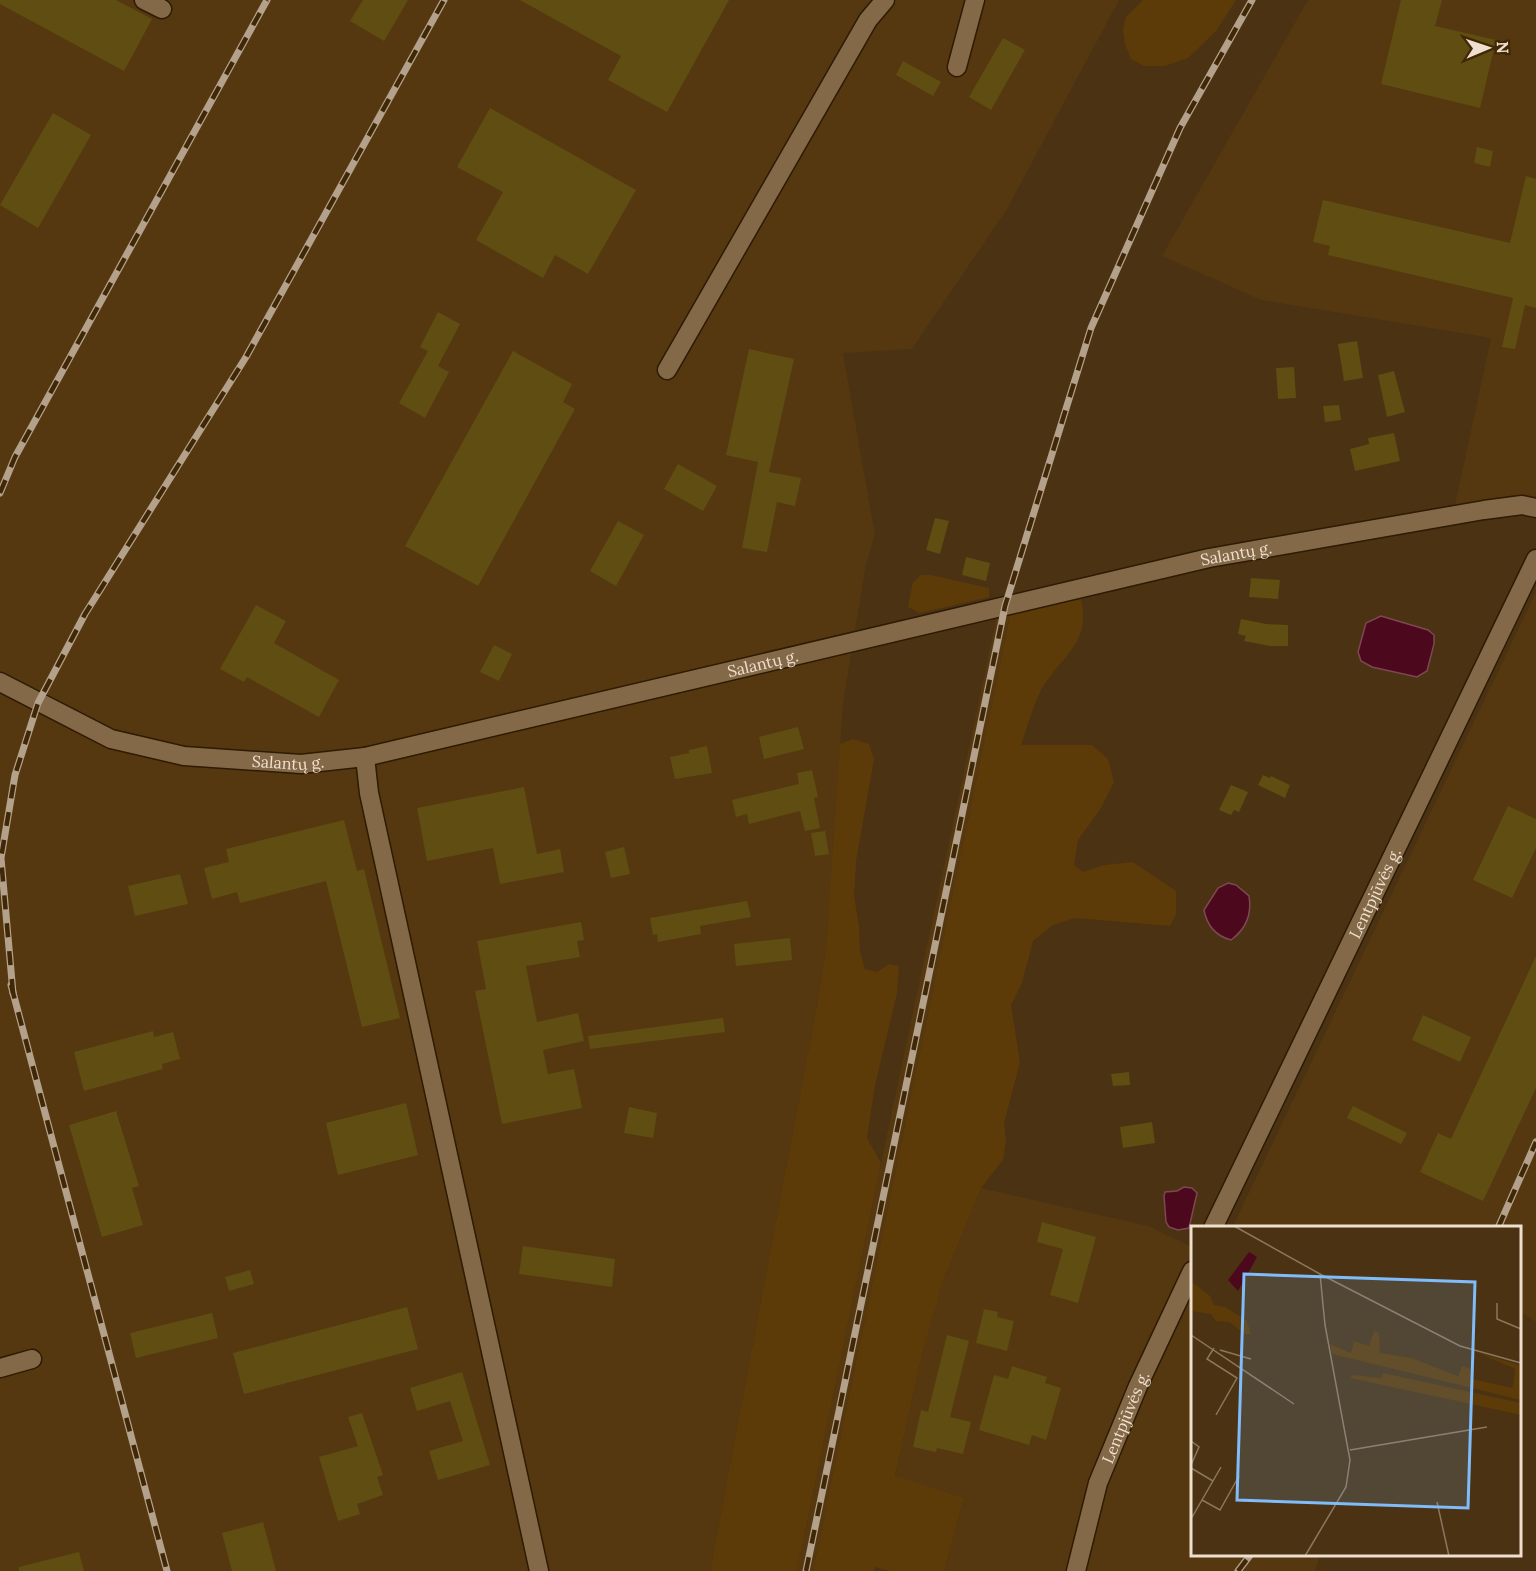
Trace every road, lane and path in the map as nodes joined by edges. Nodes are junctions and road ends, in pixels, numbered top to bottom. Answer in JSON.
{"nodes":[{"id":1,"x":144,"y":0,"type":"edge"},
{"id":2,"x":885,"y":0,"type":"edge"},
{"id":3,"x":975,"y":0,"type":"edge"},
{"id":4,"x":162,"y":9,"type":"dead end"},
{"id":5,"x":957,"y":67,"type":"dead end"},
{"id":6,"x":667,"y":370,"type":"dead end"},
{"id":7,"x":1536,"y":508,"type":"edge"},
{"id":8,"x":1536,"y":559,"type":"edge"},
{"id":9,"x":0,"y":682,"type":"edge"},
{"id":10,"x":365,"y":758,"type":"junction"},
{"id":11,"x":1213,"y":1226,"type":"edge"},
{"id":12,"x":1191,"y":1273,"type":"edge"},
{"id":13,"x":32,"y":1359,"type":"dead end"},
{"id":14,"x":0,"y":1368,"type":"edge"},
{"id":15,"x":539,"y":1571,"type":"edge"},
{"id":16,"x":1076,"y":1571,"type":"edge"}],
"edges":[{"from":1,"to":4,"type":"street"},
{"from":2,"to":6,"type":"street"},
{"from":3,"to":5,"type":"street"},
{"from":7,"to":10,"type":"street","name":"Salantų g."},
{"from":8,"to":11,"type":"street","name":"Lentpjūvės g."},
{"from":9,"to":10,"type":"street","name":"Salantų g."},
{"from":10,"to":15,"type":"street"},
{"from":12,"to":16,"type":"street","name":"Lentpjūvės g."},
{"from":13,"to":14,"type":"street"}]}
